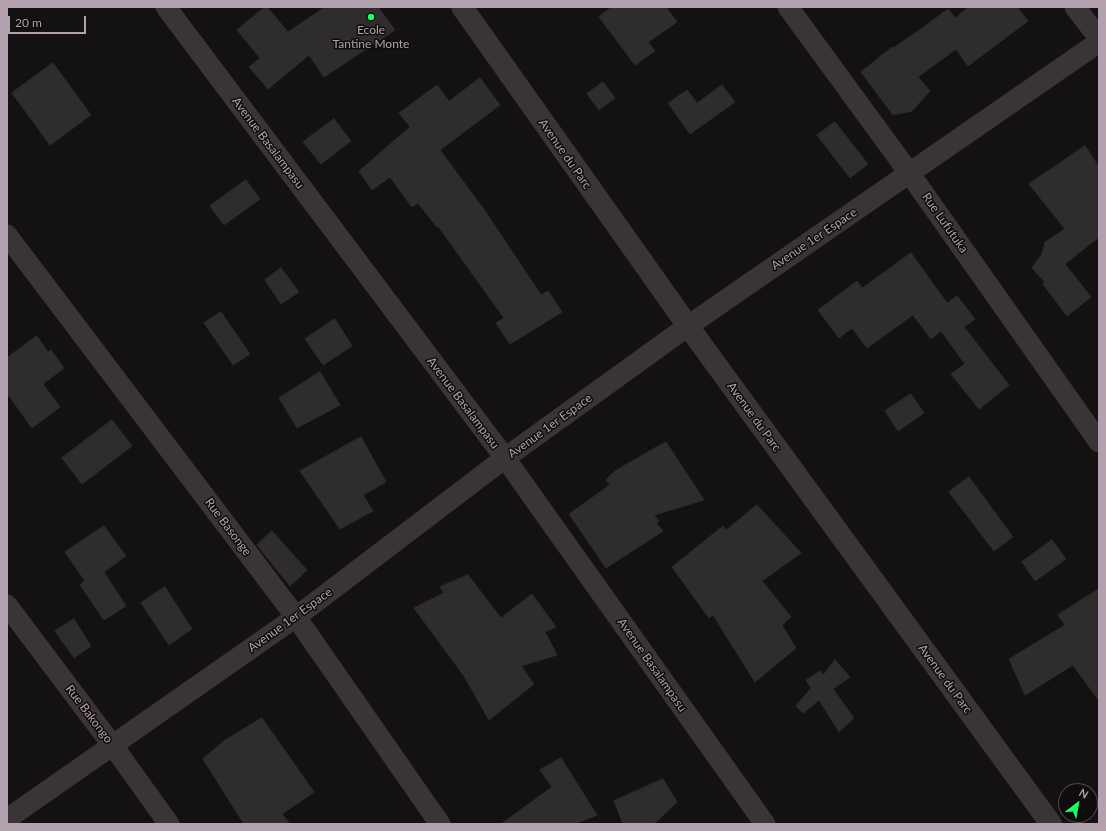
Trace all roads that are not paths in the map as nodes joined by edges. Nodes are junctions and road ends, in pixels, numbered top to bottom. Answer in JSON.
{"nodes":[{"id":1,"x":166,"y":7,"type":"edge"},
{"id":2,"x":462,"y":7,"type":"edge"},
{"id":3,"x":788,"y":7,"type":"edge"},
{"id":4,"x":1075,"y":7,"type":"edge"},
{"id":5,"x":1099,"y":38,"type":"edge"},
{"id":6,"x":1099,"y":42,"type":"edge"},
{"id":7,"x":910,"y":174,"type":"junction"},
{"id":8,"x":7,"y":235,"type":"edge"},
{"id":9,"x":688,"y":326,"type":"junction"},
{"id":10,"x":1099,"y":442,"type":"edge"},
{"id":11,"x":505,"y":458,"type":"junction"},
{"id":12,"x":7,"y":605,"type":"edge"},
{"id":13,"x":296,"y":617,"type":"junction"},
{"id":14,"x":112,"y":746,"type":"junction"},
{"id":15,"x":7,"y":819,"type":"edge"},
{"id":16,"x":168,"y":824,"type":"edge"},
{"id":17,"x":440,"y":824,"type":"edge"},
{"id":18,"x":765,"y":824,"type":"edge"},
{"id":19,"x":1051,"y":824,"type":"edge"}],
"edges":[{"from":1,"to":11,"type":"street","name":"Avenue Basalampasu"},
{"from":2,"to":9,"type":"street","name":"Avenue du Parc"},
{"from":3,"to":7,"type":"street","name":"Rue Lufutuka"},
{"from":4,"to":5,"type":"street"},
{"from":6,"to":7,"type":"street","name":"Avenue 1er Espace"},
{"from":7,"to":9,"type":"street","name":"Avenue 1er Espace"},
{"from":7,"to":10,"type":"street","name":"Rue Lufutuka"},
{"from":8,"to":13,"type":"street","name":"Rue Basonge"},
{"from":9,"to":11,"type":"street","name":"Avenue 1er Espace"},
{"from":9,"to":19,"type":"street","name":"Avenue du Parc"},
{"from":11,"to":13,"type":"street","name":"Avenue 1er Espace"},
{"from":11,"to":18,"type":"street","name":"Avenue Basalampasu"},
{"from":12,"to":14,"type":"street","name":"Rue Bakongo"},
{"from":13,"to":14,"type":"street","name":"Avenue 1er Espace"},
{"from":13,"to":17,"type":"street","name":"Rue Basonge"},
{"from":14,"to":15,"type":"street","name":"Avenue 1er Espace"},
{"from":14,"to":16,"type":"street","name":"Rue Bakongo"}]}
